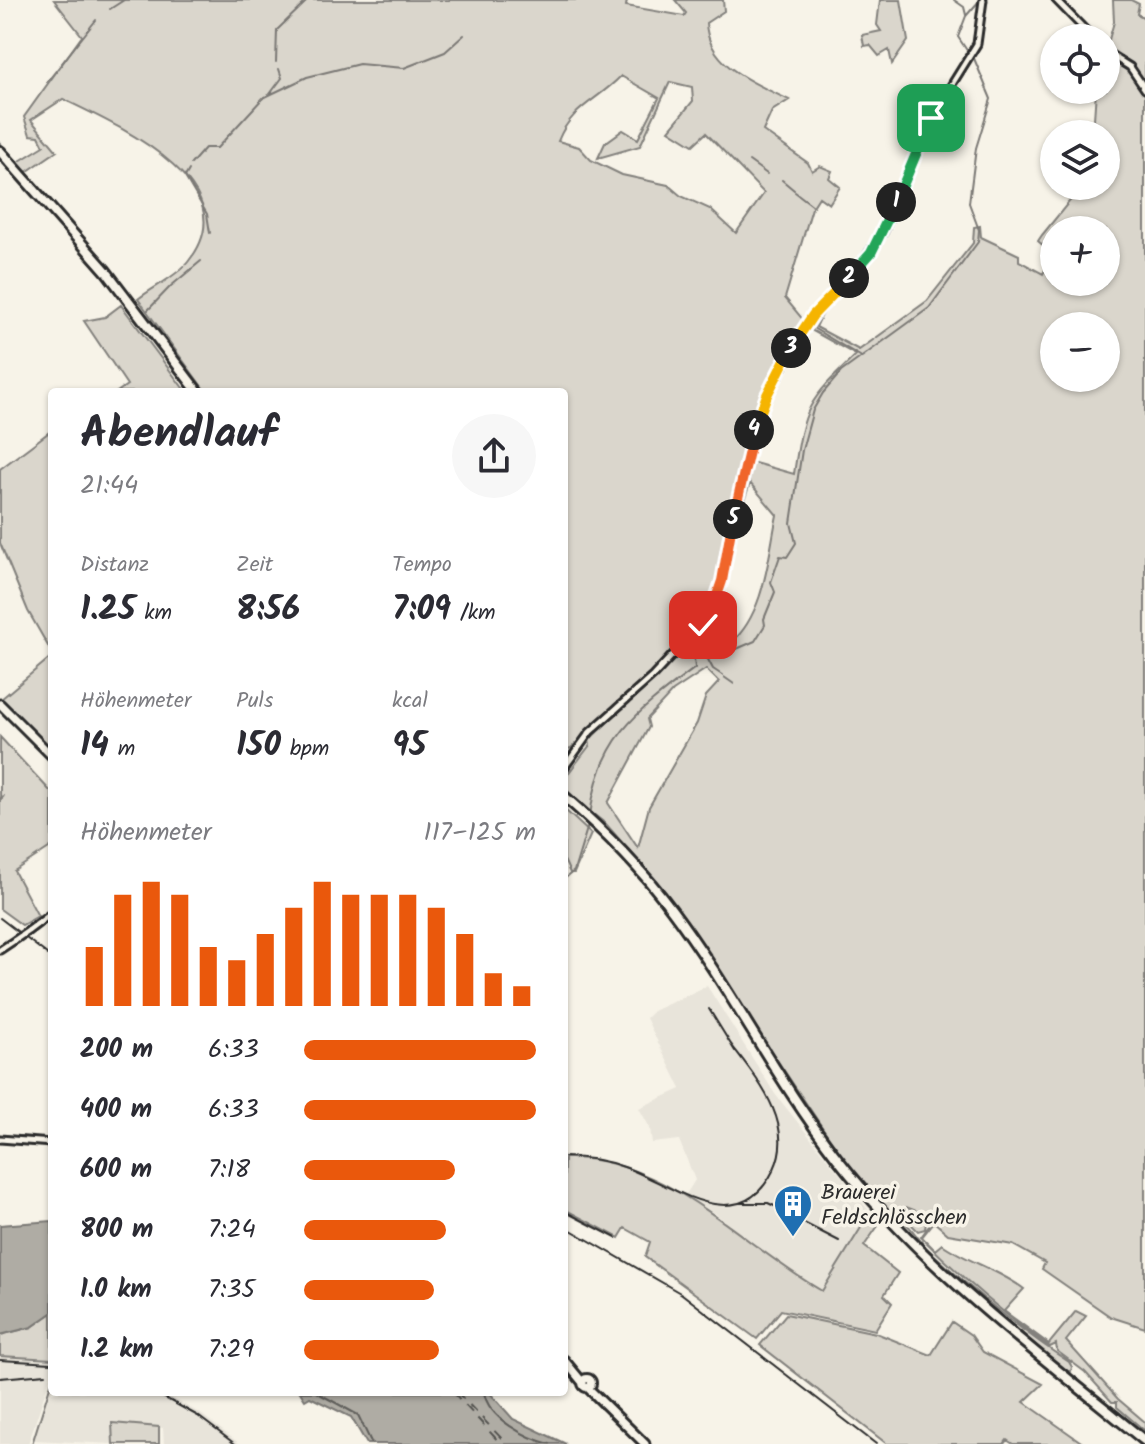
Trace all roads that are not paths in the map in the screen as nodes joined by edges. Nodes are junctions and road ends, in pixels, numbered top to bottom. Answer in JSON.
{"nodes":[{"id":1,"x":983,"y":0,"type":"edge"},
{"id":2,"x":1056,"y":0,"type":"edge"},
{"id":3,"x":1079,"y":24,"type":"edge"},
{"id":4,"x":1120,"y":61,"type":"edge"},
{"id":5,"x":1145,"y":89,"type":"edge"},
{"id":6,"x":0,"y":151,"type":"edge"},
{"id":7,"x":0,"y":159,"type":"edge"},
{"id":8,"x":188,"y":388,"type":"edge"},
{"id":9,"x":195,"y":388,"type":"edge"},
{"id":10,"x":0,"y":704,"type":"edge"},
{"id":11,"x":48,"y":752,"type":"edge"},
{"id":12,"x":568,"y":760,"type":"edge"},
{"id":13,"x":568,"y":800,"type":"edge"},
{"id":14,"x":568,"y":805,"type":"edge"},
{"id":15,"x":578,"y":811,"type":"junction"},
{"id":16,"x":48,"y":916,"type":"edge"},
{"id":17,"x":0,"y":950,"type":"edge"},
{"id":18,"x":0,"y":1139,"type":"edge"},
{"id":19,"x":48,"y":1143,"type":"edge"},
{"id":20,"x":568,"y":1364,"type":"edge"},
{"id":21,"x":1143,"y":1443,"type":"edge"},
{"id":22,"x":645,"y":1444,"type":"edge"}],
"edges":[{"from":1,"to":12,"type":"main road"},
{"from":2,"to":3,"type":"main road"},
{"from":4,"to":5,"type":"main road"},
{"from":6,"to":9,"type":"highway"},
{"from":7,"to":8,"type":"highway"},
{"from":10,"to":11,"type":"main road"},
{"from":13,"to":15,"type":"highway"},
{"from":14,"to":15,"type":"highway"},
{"from":15,"to":21,"type":"highway"},
{"from":16,"to":17,"type":"main road","bridge":true},
{"from":18,"to":19,"type":"main road"},
{"from":20,"to":22,"type":"main road"}]}
